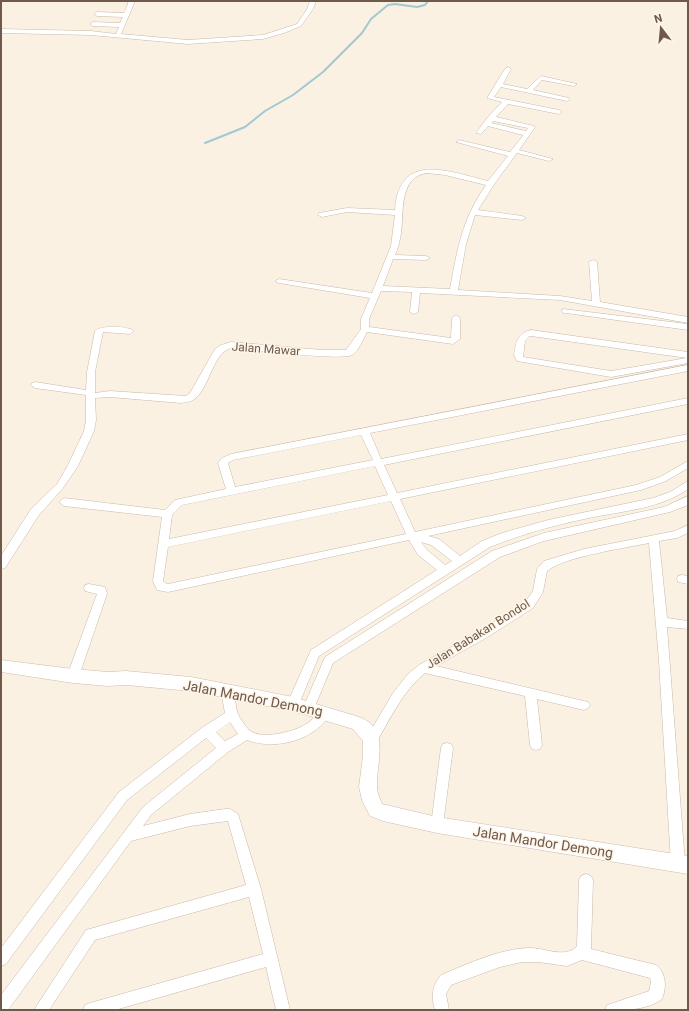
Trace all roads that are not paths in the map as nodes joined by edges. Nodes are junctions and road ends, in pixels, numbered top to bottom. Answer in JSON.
{"nodes":[{"id":1,"x":132,"y":1,"type":"edge"},
{"id":2,"x":313,"y":1,"type":"edge"},
{"id":3,"x":97,"y":14,"type":"dead end"},
{"id":4,"x":126,"y":16,"type":"junction"},
{"id":5,"x":93,"y":24,"type":"dead end"},
{"id":6,"x":122,"y":25,"type":"junction"},
{"id":7,"x":1,"y":31,"type":"edge"},
{"id":8,"x":118,"y":35,"type":"junction"},
{"id":9,"x":508,"y":69,"type":"dead end"},
{"id":10,"x":574,"y":84,"type":"dead end"},
{"id":11,"x":499,"y":85,"type":"junction"},
{"id":12,"x":529,"y":91,"type":"junction"},
{"id":13,"x":567,"y":99,"type":"dead end"},
{"id":14,"x":506,"y":102,"type":"junction"},
{"id":15,"x":559,"y":112,"type":"dead end"},
{"id":16,"x":539,"y":120,"type":"dead end"},
{"id":17,"x":488,"y":121,"type":"junction"},
{"id":18,"x":532,"y":127,"type":"junction"},
{"id":19,"x":479,"y":133,"type":"dead end"},
{"id":20,"x":528,"y":134,"type":"junction"},
{"id":21,"x":459,"y":142,"type":"dead end"},
{"id":22,"x":513,"y":153,"type":"junction"},
{"id":23,"x":549,"y":159,"type":"dead end"},
{"id":24,"x":491,"y":184,"type":"junction"},
{"id":25,"x":474,"y":212,"type":"junction"},
{"id":26,"x":400,"y":213,"type":"junction"},
{"id":27,"x":322,"y":215,"type":"dead end"},
{"id":28,"x":522,"y":218,"type":"dead end"},
{"id":29,"x":391,"y":257,"type":"junction"},
{"id":30,"x":426,"y":258,"type":"dead end"},
{"id":31,"x":593,"y":262,"type":"dead end"},
{"id":32,"x":279,"y":281,"type":"dead end"},
{"id":33,"x":416,"y":290,"type":"junction"},
{"id":34,"x":377,"y":292,"type":"junction"},
{"id":35,"x":454,"y":292,"type":"junction"},
{"id":36,"x":596,"y":304,"type":"junction"},
{"id":37,"x":566,"y":311,"type":"dead end"},
{"id":38,"x":414,"y":312,"type":"dead end"},
{"id":39,"x":456,"y":318,"type":"dead end"},
{"id":40,"x":688,"y":320,"type":"edge"},
{"id":41,"x":688,"y":327,"type":"edge"},
{"id":42,"x":365,"y":329,"type":"junction"},
{"id":43,"x":130,"y":331,"type":"dead end"},
{"id":44,"x":688,"y":355,"type":"edge"},
{"id":45,"x":688,"y":360,"type":"edge"},
{"id":46,"x":688,"y":368,"type":"edge"},
{"id":47,"x":614,"y":378,"type":"junction"},
{"id":48,"x":35,"y":385,"type":"dead end"},
{"id":49,"x":90,"y":395,"type":"junction"},
{"id":50,"x":688,"y":401,"type":"edge"},
{"id":51,"x":364,"y":431,"type":"junction"},
{"id":52,"x":688,"y":437,"type":"edge"},
{"id":53,"x":378,"y":463,"type":"junction"},
{"id":54,"x":688,"y":464,"type":"edge"},
{"id":55,"x":688,"y":484,"type":"edge"},
{"id":56,"x":232,"y":492,"type":"junction"},
{"id":57,"x":394,"y":497,"type":"junction"},
{"id":58,"x":688,"y":500,"type":"edge"},
{"id":59,"x":64,"y":502,"type":"dead end"},
{"id":60,"x":605,"y":512,"type":"junction"},
{"id":61,"x":167,"y":514,"type":"junction"},
{"id":62,"x":611,"y":522,"type":"junction"},
{"id":63,"x":688,"y":528,"type":"edge"},
{"id":64,"x":677,"y":534,"type":"junction"},
{"id":65,"x":412,"y":536,"type":"junction"},
{"id":66,"x":654,"y":539,"type":"junction"},
{"id":67,"x":688,"y":539,"type":"edge"},
{"id":68,"x":163,"y":544,"type":"junction"},
{"id":69,"x":459,"y":561,"type":"junction"},
{"id":70,"x":1,"y":565,"type":"edge"},
{"id":71,"x":445,"y":570,"type":"junction"},
{"id":72,"x":89,"y":588,"type":"dead end"},
{"id":73,"x":663,"y":622,"type":"junction"},
{"id":74,"x":688,"y":625,"type":"edge"},
{"id":75,"x":1,"y":666,"type":"edge"},
{"id":76,"x":423,"y":668,"type":"junction"},
{"id":77,"x":73,"y":676,"type":"junction"},
{"id":78,"x":228,"y":692,"type":"junction"},
{"id":79,"x":530,"y":693,"type":"junction"},
{"id":80,"x":293,"y":704,"type":"junction"},
{"id":81,"x":584,"y":705,"type":"dead end"},
{"id":82,"x":317,"y":710,"type":"junction"},
{"id":83,"x":231,"y":715,"type":"junction"},
{"id":84,"x":207,"y":731,"type":"junction"},
{"id":85,"x":246,"y":735,"type":"junction"},
{"id":86,"x":371,"y":741,"type":"junction"},
{"id":87,"x":536,"y":745,"type":"dead end"},
{"id":88,"x":224,"y":748,"type":"junction"},
{"id":89,"x":447,"y":748,"type":"dead end"},
{"id":90,"x":437,"y":825,"type":"junction"},
{"id":91,"x":127,"y":836,"type":"junction"},
{"id":92,"x":683,"y":865,"type":"edge"},
{"id":93,"x":586,"y":880,"type":"dead end"},
{"id":94,"x":254,"y":889,"type":"junction"},
{"id":95,"x":582,"y":952,"type":"junction"},
{"id":96,"x":1,"y":959,"type":"edge"},
{"id":97,"x":271,"y":959,"type":"junction"},
{"id":98,"x":1,"y":1007,"type":"edge"},
{"id":99,"x":41,"y":1010,"type":"edge"},
{"id":100,"x":90,"y":1010,"type":"edge"},
{"id":101,"x":283,"y":1010,"type":"edge"},
{"id":102,"x":442,"y":1010,"type":"edge"},
{"id":103,"x":612,"y":1010,"type":"edge"}],
"edges":[{"from":1,"to":4,"type":"street"},
{"from":2,"to":8,"type":"street"},
{"from":3,"to":4,"type":"street"},
{"from":4,"to":6,"type":"street"},
{"from":5,"to":6,"type":"street"},
{"from":6,"to":8,"type":"street"},
{"from":7,"to":8,"type":"street"},
{"from":9,"to":11,"type":"street"},
{"from":10,"to":12,"type":"street"},
{"from":11,"to":12,"type":"street"},
{"from":11,"to":14,"type":"street"},
{"from":12,"to":13,"type":"street"},
{"from":14,"to":15,"type":"street"},
{"from":14,"to":17,"type":"street"},
{"from":16,"to":18,"type":"street"},
{"from":17,"to":18,"type":"street"},
{"from":17,"to":19,"type":"street"},
{"from":17,"to":20,"type":"street"},
{"from":18,"to":20,"type":"street"},
{"from":20,"to":22,"type":"street"},
{"from":21,"to":22,"type":"street"},
{"from":22,"to":23,"type":"street"},
{"from":22,"to":24,"type":"street"},
{"from":24,"to":25,"type":"street"},
{"from":24,"to":26,"type":"street","name":"Jalan Mawar"},
{"from":25,"to":28,"type":"street"},
{"from":25,"to":35,"type":"street"},
{"from":26,"to":27,"type":"street"},
{"from":26,"to":29,"type":"street","name":"Jalan Mawar"},
{"from":29,"to":30,"type":"street"},
{"from":29,"to":34,"type":"street","name":"Jalan Mawar"},
{"from":31,"to":36,"type":"street"},
{"from":32,"to":34,"type":"street"},
{"from":33,"to":34,"type":"street"},
{"from":33,"to":35,"type":"street"},
{"from":33,"to":38,"type":"street"},
{"from":34,"to":42,"type":"street","name":"Jalan Mawar"},
{"from":35,"to":36,"type":"street"},
{"from":36,"to":40,"type":"street"},
{"from":37,"to":41,"type":"street"},
{"from":39,"to":42,"type":"street"},
{"from":42,"to":49,"type":"street","name":"Jalan Mawar"},
{"from":43,"to":49,"type":"street"},
{"from":44,"to":47,"type":"street"},
{"from":45,"to":47,"type":"street"},
{"from":46,"to":47,"type":"street"},
{"from":47,"to":51,"type":"street"},
{"from":48,"to":49,"type":"street"},
{"from":49,"to":70,"type":"street"},
{"from":50,"to":53,"type":"street"},
{"from":51,"to":53,"type":"street"},
{"from":51,"to":56,"type":"street"},
{"from":52,"to":57,"type":"street"},
{"from":53,"to":56,"type":"street"},
{"from":53,"to":57,"type":"street"},
{"from":54,"to":65,"type":"street"},
{"from":55,"to":60,"type":"street"},
{"from":56,"to":61,"type":"street"},
{"from":57,"to":65,"type":"street"},
{"from":57,"to":68,"type":"street"},
{"from":58,"to":62,"type":"street"},
{"from":59,"to":61,"type":"street"},
{"from":60,"to":62,"type":"street"},
{"from":60,"to":69,"type":"street"},
{"from":61,"to":68,"type":"street"},
{"from":62,"to":82,"type":"street"},
{"from":63,"to":64,"type":"street","name":"Jalan Babakan Bondol"},
{"from":64,"to":66,"type":"street","name":"Jalan Babakan Bondol"},
{"from":64,"to":67,"type":"street"},
{"from":65,"to":68,"type":"street"},
{"from":65,"to":69,"type":"street"},
{"from":65,"to":71,"type":"street"},
{"from":66,"to":73,"type":"street"},
{"from":66,"to":76,"type":"street","name":"Jalan Babakan Bondol"},
{"from":69,"to":71,"type":"street"},
{"from":71,"to":80,"type":"street"},
{"from":72,"to":77,"type":"street"},
{"from":73,"to":74,"type":"street"},
{"from":73,"to":92,"type":"street"},
{"from":75,"to":77,"type":"main road","name":"Jalan Mandor Demong"},
{"from":76,"to":79,"type":"street"},
{"from":76,"to":86,"type":"street","name":"Jalan Babakan Bondol"},
{"from":77,"to":78,"type":"main road","name":"Jalan Mandor Demong"},
{"from":78,"to":80,"type":"main road","name":"Jalan Mandor Demong"},
{"from":78,"to":83,"type":"street"},
{"from":79,"to":81,"type":"street"},
{"from":79,"to":87,"type":"street"},
{"from":80,"to":82,"type":"main road","name":"Jalan Mandor Demong"},
{"from":82,"to":85,"type":"street"},
{"from":82,"to":86,"type":"main road","name":"Jalan Mandor Demong"},
{"from":83,"to":84,"type":"street"},
{"from":83,"to":85,"type":"street"},
{"from":84,"to":88,"type":"street"},
{"from":84,"to":96,"type":"street"},
{"from":85,"to":88,"type":"street"},
{"from":86,"to":90,"type":"main road","name":"Jalan Mandor Demong"},
{"from":88,"to":91,"type":"street"},
{"from":89,"to":90,"type":"street"},
{"from":90,"to":92,"type":"main road","name":"Jalan Mandor Demong"},
{"from":91,"to":94,"type":"street"},
{"from":91,"to":98,"type":"street"},
{"from":93,"to":95,"type":"street"},
{"from":94,"to":97,"type":"street"},
{"from":94,"to":99,"type":"street"},
{"from":95,"to":102,"type":"street"},
{"from":95,"to":103,"type":"street"},
{"from":97,"to":100,"type":"street"},
{"from":97,"to":101,"type":"street"}]}
